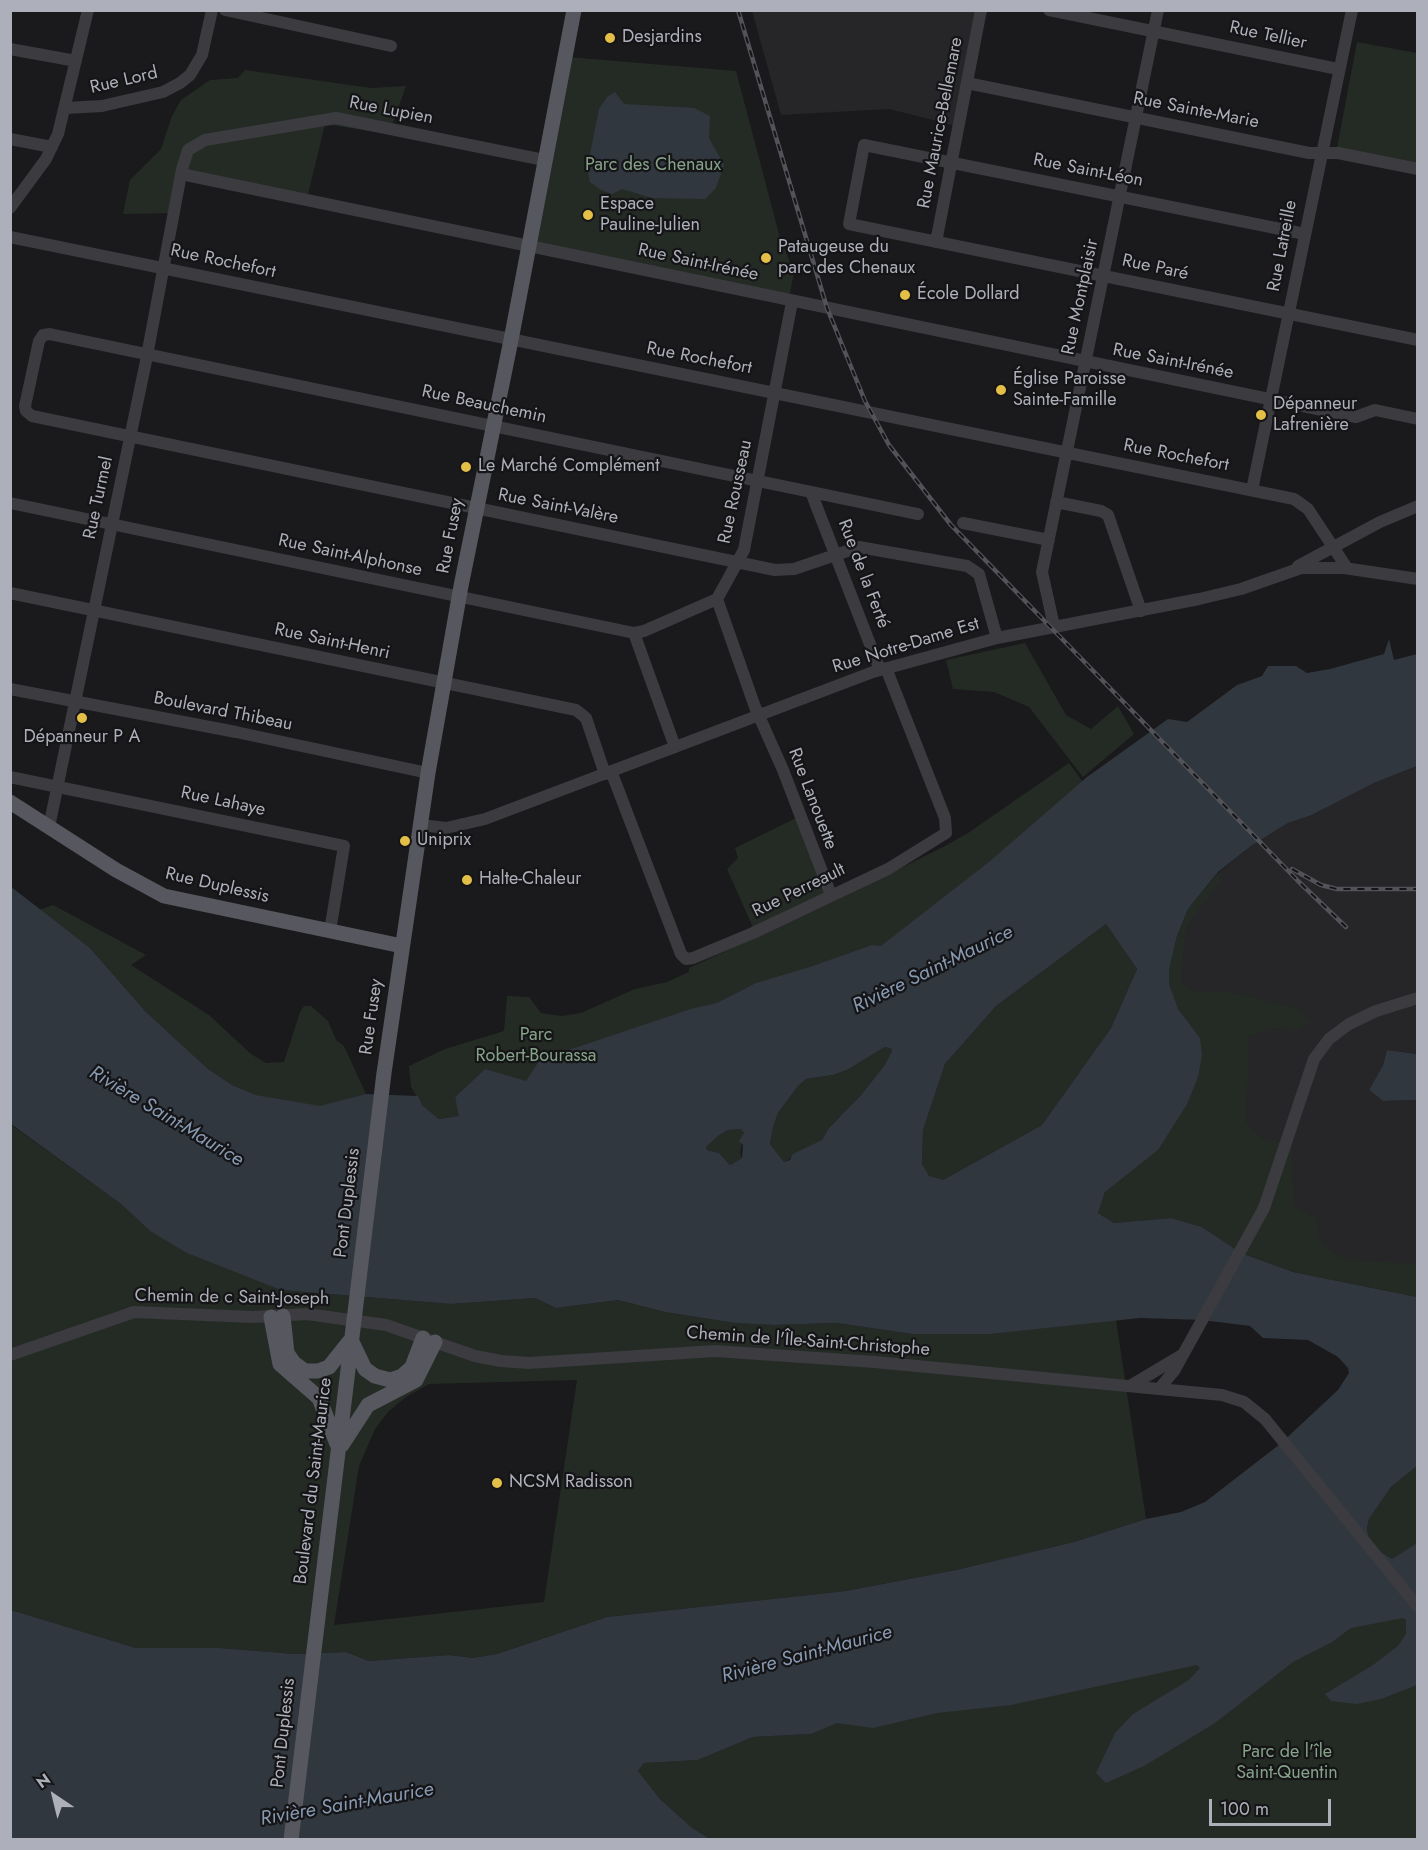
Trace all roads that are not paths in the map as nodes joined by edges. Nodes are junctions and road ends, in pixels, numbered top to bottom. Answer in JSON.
{"nodes":[{"id":1,"x":88,"y":10,"type":"edge"},
{"id":2,"x":212,"y":10,"type":"edge"},
{"id":3,"x":225,"y":10,"type":"edge"},
{"id":4,"x":574,"y":10,"type":"edge"},
{"id":5,"x":981,"y":10,"type":"edge"},
{"id":6,"x":1050,"y":10,"type":"edge"},
{"id":7,"x":1158,"y":10,"type":"edge"},
{"id":8,"x":1352,"y":10,"type":"edge"},
{"id":9,"x":1154,"y":31,"type":"junction"},
{"id":10,"x":391,"y":46,"type":"dead end"},
{"id":11,"x":10,"y":48,"type":"edge"},
{"id":12,"x":76,"y":61,"type":"junction"},
{"id":13,"x":1338,"y":69,"type":"junction"},
{"id":14,"x":967,"y":83,"type":"junction"},
{"id":15,"x":66,"y":108,"type":"junction"},
{"id":16,"x":1136,"y":117,"type":"junction"},
{"id":17,"x":10,"y":139,"type":"edge"},
{"id":18,"x":52,"y":147,"type":"junction"},
{"id":19,"x":1321,"y":152,"type":"junction"},
{"id":20,"x":544,"y":160,"type":"junction"},
{"id":21,"x":952,"y":162,"type":"junction"},
{"id":22,"x":1418,"y":169,"type":"edge"},
{"id":23,"x":181,"y":174,"type":"junction"},
{"id":24,"x":1120,"y":196,"type":"junction"},
{"id":25,"x":10,"y":208,"type":"edge"},
{"id":26,"x":849,"y":224,"type":"joint"},
{"id":27,"x":1305,"y":234,"type":"junction"},
{"id":28,"x":10,"y":237,"type":"edge"},
{"id":29,"x":936,"y":242,"type":"junction"},
{"id":30,"x":529,"y":247,"type":"junction"},
{"id":31,"x":164,"y":267,"type":"junction"},
{"id":32,"x":1104,"y":276,"type":"junction"},
{"id":33,"x":792,"y":302,"type":"junction"},
{"id":34,"x":1288,"y":314,"type":"junction"},
{"id":35,"x":511,"y":340,"type":"junction"},
{"id":36,"x":1418,"y":340,"type":"edge"},
{"id":37,"x":148,"y":353,"type":"junction"},
{"id":38,"x":1085,"y":362,"type":"junction"},
{"id":39,"x":775,"y":392,"type":"junction"},
{"id":40,"x":1272,"y":400,"type":"junction"},
{"id":41,"x":26,"y":411,"type":"joint"},
{"id":42,"x":1418,"y":419,"type":"edge"},
{"id":43,"x":494,"y":425,"type":"junction"},
{"id":44,"x":130,"y":437,"type":"junction"},
{"id":45,"x":1067,"y":453,"type":"junction"},
{"id":46,"x":758,"y":480,"type":"junction"},
{"id":47,"x":1252,"y":490,"type":"junction"},
{"id":48,"x":812,"y":492,"type":"junction"},
{"id":49,"x":1056,"y":502,"type":"junction"},
{"id":50,"x":10,"y":503,"type":"edge"},
{"id":51,"x":1418,"y":506,"type":"edge"},
{"id":52,"x":476,"y":510,"type":"junction"},
{"id":53,"x":918,"y":514,"type":"dead end"},
{"id":54,"x":963,"y":523,"type":"dead end"},
{"id":55,"x":112,"y":524,"type":"junction"},
{"id":56,"x":1049,"y":540,"type":"junction"},
{"id":57,"x":1335,"y":548,"type":"junction"},
{"id":58,"x":837,"y":553,"type":"junction"},
{"id":59,"x":737,"y":562,"type":"junction"},
{"id":60,"x":1347,"y":568,"type":"junction"},
{"id":61,"x":1287,"y":572,"type":"junction"},
{"id":62,"x":1418,"y":579,"type":"edge"},
{"id":63,"x":10,"y":593,"type":"edge"},
{"id":64,"x":459,"y":597,"type":"junction"},
{"id":65,"x":717,"y":599,"type":"junction"},
{"id":66,"x":94,"y":610,"type":"junction"},
{"id":67,"x":1142,"y":611,"type":"junction"},
{"id":68,"x":1054,"y":626,"type":"junction"},
{"id":69,"x":634,"y":633,"type":"junction"},
{"id":70,"x":997,"y":638,"type":"junction"},
{"id":71,"x":883,"y":669,"type":"junction"},
{"id":72,"x":444,"y":685,"type":"junction"},
{"id":73,"x":10,"y":689,"type":"edge"},
{"id":74,"x":75,"y":702,"type":"junction"},
{"id":75,"x":759,"y":715,"type":"junction"},
{"id":76,"x":675,"y":747,"type":"junction"},
{"id":77,"x":608,"y":772,"type":"junction"},
{"id":78,"x":428,"y":773,"type":"junction"},
{"id":79,"x":10,"y":777,"type":"edge"},
{"id":80,"x":58,"y":787,"type":"junction"},
{"id":81,"x":10,"y":802,"type":"edge"},
{"id":82,"x":421,"y":825,"type":"junction"},
{"id":83,"x":49,"y":827,"type":"junction"},
{"id":84,"x":831,"y":895,"type":"junction"},
{"id":85,"x":330,"y":931,"type":"junction"},
{"id":86,"x":402,"y":946,"type":"junction"},
{"id":87,"x":1418,"y":998,"type":"edge"},
{"id":88,"x":384,"y":1073,"type":"joint"},
{"id":89,"x":277,"y":1316,"type":"junction"},
{"id":90,"x":353,"y":1319,"type":"joint"},
{"id":91,"x":351,"y":1338,"type":"junction"},
{"id":92,"x":429,"y":1340,"type":"junction"},
{"id":93,"x":1184,"y":1352,"type":"junction"},
{"id":94,"x":10,"y":1355,"type":"edge"},
{"id":95,"x":1129,"y":1387,"type":"junction"},
{"id":96,"x":1159,"y":1389,"type":"junction"},
{"id":97,"x":339,"y":1450,"type":"junction"},
{"id":98,"x":1418,"y":1607,"type":"edge"},
{"id":99,"x":315,"y":1630,"type":"joint"},
{"id":100,"x":291,"y":1839,"type":"edge"}],
"edges":[{"from":1,"to":12,"type":"street"},
{"from":2,"to":15,"type":"street","name":"Rue Lord"},
{"from":3,"to":10,"type":"street"},
{"from":4,"to":20,"type":"main road","name":"Rue Fusey"},
{"from":5,"to":14,"type":"street","name":"Rue Maurice-Bellemare"},
{"from":6,"to":9,"type":"street","name":"Rue Tellier"},
{"from":7,"to":9,"type":"street","name":"Rue Montplaisir"},
{"from":8,"to":13,"type":"street","name":"Rue Latreille"},
{"from":9,"to":13,"type":"street","name":"Rue Tellier"},
{"from":9,"to":16,"type":"street","name":"Rue Montplaisir"},
{"from":11,"to":12,"type":"street"},
{"from":12,"to":15,"type":"street"},
{"from":13,"to":19,"type":"street","name":"Rue Latreille"},
{"from":14,"to":16,"type":"street","name":"Rue Sainte-Marie"},
{"from":14,"to":21,"type":"street","name":"Rue Maurice-Bellemare"},
{"from":15,"to":18,"type":"street"},
{"from":16,"to":19,"type":"street","name":"Rue Sainte-Marie"},
{"from":16,"to":24,"type":"street","name":"Rue Montplaisir"},
{"from":17,"to":18,"type":"street"},
{"from":18,"to":25,"type":"street"},
{"from":19,"to":22,"type":"street","name":"Rue Sainte-Marie"},
{"from":19,"to":27,"type":"street","name":"Rue Latreille"},
{"from":20,"to":23,"type":"street","name":"Rue Lupien"},
{"from":20,"to":30,"type":"main road","name":"Rue Fusey"},
{"from":21,"to":24,"type":"street","name":"Rue Saint-Léon"},
{"from":21,"to":26,"type":"street","name":"Rue Saint-Léon"},
{"from":21,"to":29,"type":"street","name":"Rue Maurice-Bellemare"},
{"from":23,"to":30,"type":"street","name":"Rue Saint-Irénée"},
{"from":23,"to":31,"type":"street","name":"Rue Turmel"},
{"from":24,"to":27,"type":"street","name":"Rue Saint-Léon"},
{"from":24,"to":32,"type":"street","name":"Rue Montplaisir"},
{"from":26,"to":29,"type":"street","name":"Rue Paré"},
{"from":27,"to":34,"type":"street","name":"Rue Latreille"},
{"from":28,"to":31,"type":"street","name":"Rue Rochefort"},
{"from":29,"to":32,"type":"street","name":"Rue Paré"},
{"from":30,"to":33,"type":"street","name":"Rue Saint-Irénée"},
{"from":30,"to":35,"type":"main road","name":"Rue Fusey"},
{"from":31,"to":35,"type":"street","name":"Rue Rochefort"},
{"from":31,"to":37,"type":"street","name":"Rue Turmel"},
{"from":32,"to":34,"type":"street","name":"Rue Paré"},
{"from":32,"to":38,"type":"street","name":"Rue Montplaisir"},
{"from":33,"to":38,"type":"street","name":"Rue Saint-Irénée"},
{"from":33,"to":39,"type":"street","name":"Rue Rousseau"},
{"from":34,"to":36,"type":"street","name":"Rue Paré"},
{"from":34,"to":40,"type":"street","name":"Rue Latreille"},
{"from":35,"to":39,"type":"street","name":"Rue Rochefort"},
{"from":35,"to":43,"type":"main road","name":"Rue Fusey"},
{"from":37,"to":41,"type":"street","name":"Rue Beauchemin"},
{"from":37,"to":43,"type":"street","name":"Rue Beauchemin"},
{"from":37,"to":44,"type":"street","name":"Rue Turmel"},
{"from":38,"to":40,"type":"street","name":"Rue Saint-Irénée"},
{"from":38,"to":45,"type":"street","name":"Rue Montplaisir"},
{"from":39,"to":45,"type":"street","name":"Rue Rochefort"},
{"from":39,"to":46,"type":"street","name":"Rue Rousseau"},
{"from":40,"to":42,"type":"street","name":"Rue Saint-Irénée"},
{"from":40,"to":47,"type":"street","name":"Rue Latreille"},
{"from":41,"to":44,"type":"street","name":"Rue Saint-Valère"},
{"from":43,"to":46,"type":"street","name":"Rue Beauchemin"},
{"from":43,"to":52,"type":"main road","name":"Rue Fusey"},
{"from":44,"to":52,"type":"street","name":"Rue Saint-Valère"},
{"from":44,"to":55,"type":"street","name":"Rue Turmel"},
{"from":45,"to":47,"type":"street","name":"Rue Rochefort"},
{"from":45,"to":49,"type":"street","name":"Rue Montplaisir"},
{"from":46,"to":48,"type":"street","name":"Rue Beauchemin"},
{"from":46,"to":59,"type":"street","name":"Rue Rousseau"},
{"from":47,"to":57,"type":"street","name":"Rue Rochefort"},
{"from":48,"to":53,"type":"street","name":"Rue Beauchemin"},
{"from":48,"to":58,"type":"street","name":"Rue de la Ferté"},
{"from":49,"to":56,"type":"street","name":"Rue Montplaisir"},
{"from":49,"to":67,"type":"street"},
{"from":50,"to":55,"type":"street","name":"Rue Saint-Alphonse"},
{"from":51,"to":57,"type":"street"},
{"from":52,"to":59,"type":"street","name":"Rue Saint-Valère"},
{"from":52,"to":64,"type":"main road","name":"Rue Fusey"},
{"from":54,"to":56,"type":"street"},
{"from":55,"to":64,"type":"street","name":"Rue Saint-Alphonse"},
{"from":55,"to":66,"type":"street","name":"Rue Turmel"},
{"from":56,"to":68,"type":"street","name":"Rue Montplaisir"},
{"from":57,"to":60,"type":"street","name":"Rue Rochefort"},
{"from":57,"to":61,"type":"street"},
{"from":58,"to":59,"type":"street","name":"Rue Saint-Valère"},
{"from":58,"to":70,"type":"street","name":"Rue Saint-Valère"},
{"from":58,"to":71,"type":"street","name":"Rue de la Ferté"},
{"from":59,"to":65,"type":"street","name":"Rue Rousseau"},
{"from":60,"to":61,"type":"street","name":"Rue Notre-Dame Est"},
{"from":60,"to":62,"type":"street","name":"Rue Notre-Dame Est"},
{"from":61,"to":67,"type":"street","name":"Rue Notre-Dame Est"},
{"from":63,"to":66,"type":"street","name":"Rue Saint-Henri"},
{"from":64,"to":69,"type":"street","name":"Rue Saint-Alphonse"},
{"from":64,"to":72,"type":"main road","name":"Rue Fusey"},
{"from":65,"to":69,"type":"street"},
{"from":65,"to":75,"type":"street"},
{"from":66,"to":72,"type":"street","name":"Rue Saint-Henri"},
{"from":66,"to":74,"type":"street","name":"Rue Turmel"},
{"from":67,"to":68,"type":"street","name":"Rue Notre-Dame Est"},
{"from":68,"to":70,"type":"street","name":"Rue Notre-Dame Est"},
{"from":69,"to":76,"type":"street"},
{"from":70,"to":71,"type":"street","name":"Rue Notre-Dame Est"},
{"from":71,"to":75,"type":"street","name":"Rue Notre-Dame Est"},
{"from":71,"to":84,"type":"street","name":"Rue Perreault"},
{"from":72,"to":77,"type":"street","name":"Rue Saint-Henri"},
{"from":72,"to":78,"type":"main road","name":"Rue Fusey"},
{"from":73,"to":74,"type":"street","name":"Boulevard Thibeau"},
{"from":74,"to":78,"type":"street","name":"Boulevard Thibeau"},
{"from":74,"to":80,"type":"street","name":"Rue Turmel"},
{"from":75,"to":76,"type":"street","name":"Rue Notre-Dame Est"},
{"from":75,"to":84,"type":"street","name":"Rue Lanouette"},
{"from":76,"to":77,"type":"street","name":"Rue Notre-Dame Est"},
{"from":77,"to":82,"type":"street","name":"Rue Notre-Dame Est"},
{"from":77,"to":84,"type":"street","name":"Rue Perreault"},
{"from":78,"to":82,"type":"main road","name":"Rue Fusey"},
{"from":79,"to":80,"type":"street","name":"Rue Lahaye"},
{"from":80,"to":83,"type":"street","name":"Rue Turmel"},
{"from":80,"to":85,"type":"street","name":"Rue Lahaye"},
{"from":81,"to":83,"type":"main road","name":"Rue Duplessis"},
{"from":82,"to":86,"type":"main road","name":"Rue Fusey"},
{"from":83,"to":85,"type":"main road","name":"Rue Duplessis"},
{"from":85,"to":86,"type":"main road","name":"Rue Duplessis"},
{"from":86,"to":88,"type":"main road","name":"Rue Fusey"},
{"from":87,"to":93,"type":"street"},
{"from":88,"to":91,"type":"main road","name":"Pont Duplessis"},
{"from":89,"to":90,"type":"street","name":"Chemin de c Saint-Joseph"},
{"from":89,"to":91,"type":"main road"},
{"from":89,"to":94,"type":"street","name":"Chemin de c Saint-Joseph"},
{"from":89,"to":97,"type":"main road"},
{"from":90,"to":92,"type":"street","name":"Chemin de l'Île-Saint-Christophe"},
{"from":91,"to":92,"type":"main road"},
{"from":91,"to":97,"type":"main road","name":"Boulevard du Saint-Maurice"},
{"from":92,"to":95,"type":"street","name":"Chemin de l'Île-Saint-Christophe"},
{"from":92,"to":97,"type":"main road"},
{"from":93,"to":95,"type":"street"},
{"from":93,"to":96,"type":"street"},
{"from":95,"to":96,"type":"street","name":"Chemin de l'Île-Saint-Christophe"},
{"from":96,"to":98,"type":"street","name":"Chemin de l'Île-Saint-Christophe"},
{"from":97,"to":99,"type":"main road","name":"Boulevard du Saint-Maurice"},
{"from":99,"to":100,"type":"main road","name":"Pont Duplessis"}]}
